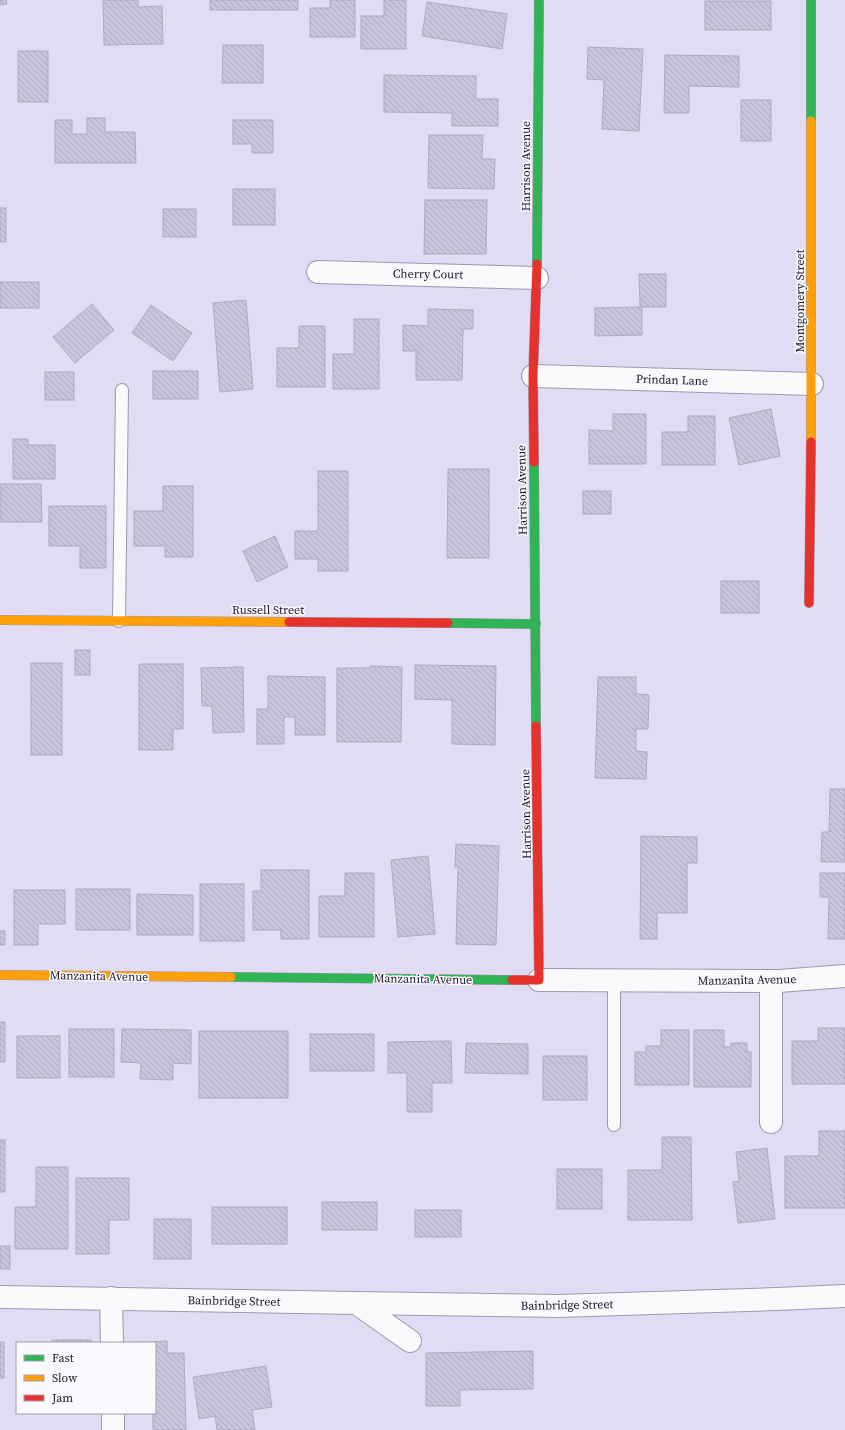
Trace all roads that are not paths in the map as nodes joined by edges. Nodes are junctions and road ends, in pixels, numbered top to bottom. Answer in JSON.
{"nodes":[{"id":1,"x":539,"y":0,"type":"edge"},
{"id":2,"x":811,"y":0,"type":"edge"},
{"id":3,"x":318,"y":272,"type":"dead end"},
{"id":4,"x":537,"y":278,"type":"junction"},
{"id":5,"x":533,"y":376,"type":"junction"},
{"id":6,"x":812,"y":384,"type":"junction"},
{"id":7,"x":122,"y":390,"type":"dead end"},
{"id":8,"x":809,"y":603,"type":"dead end"},
{"id":9,"x":0,"y":620,"type":"edge"},
{"id":10,"x":119,"y":621,"type":"junction"},
{"id":11,"x":536,"y":624,"type":"junction"},
{"id":12,"x":0,"y":975,"type":"edge"},
{"id":13,"x":845,"y":976,"type":"edge"},
{"id":14,"x":539,"y":980,"type":"junction"},
{"id":15,"x":614,"y":980,"type":"junction"},
{"id":16,"x":771,"y":981,"type":"junction"},
{"id":17,"x":771,"y":1122,"type":"dead end"},
{"id":18,"x":614,"y":1125,"type":"dead end"},
{"id":19,"x":845,"y":1296,"type":"edge"},
{"id":20,"x":0,"y":1297,"type":"edge"},
{"id":21,"x":111,"y":1298,"type":"junction"},
{"id":22,"x":356,"y":1303,"type":"junction"},
{"id":23,"x":410,"y":1341,"type":"dead end"},
{"id":24,"x":112,"y":1342,"type":"edge"},
{"id":25,"x":113,"y":1414,"type":"edge"},
{"id":26,"x":113,"y":1430,"type":"edge"}],
"edges":[{"from":1,"to":4,"type":"street","name":"Harrison Avenue"},
{"from":2,"to":6,"type":"street","name":"Montgomery Street"},
{"from":3,"to":4,"type":"street","name":"Cherry Court"},
{"from":4,"to":5,"type":"street","name":"Harrison Avenue"},
{"from":5,"to":6,"type":"street","name":"Prindan Lane"},
{"from":5,"to":11,"type":"street","name":"Harrison Avenue"},
{"from":6,"to":8,"type":"street","name":"Montgomery Street"},
{"from":7,"to":10,"type":"lane"},
{"from":9,"to":10,"type":"street","name":"Russell Street"},
{"from":10,"to":11,"type":"street","name":"Russell Street"},
{"from":11,"to":14,"type":"street","name":"Harrison Avenue"},
{"from":12,"to":14,"type":"street","name":"Manzanita Avenue"},
{"from":13,"to":16,"type":"street","name":"Manzanita Avenue"},
{"from":14,"to":15,"type":"street","name":"Manzanita Avenue"},
{"from":15,"to":16,"type":"street","name":"Manzanita Avenue"},
{"from":15,"to":18,"type":"lane"},
{"from":16,"to":17,"type":"street"},
{"from":19,"to":22,"type":"street","name":"Bainbridge Street"},
{"from":20,"to":21,"type":"street","name":"Bainbridge Street"},
{"from":21,"to":22,"type":"street","name":"Bainbridge Street"},
{"from":21,"to":24,"type":"street"},
{"from":22,"to":23,"type":"street"},
{"from":25,"to":26,"type":"street"}]}
